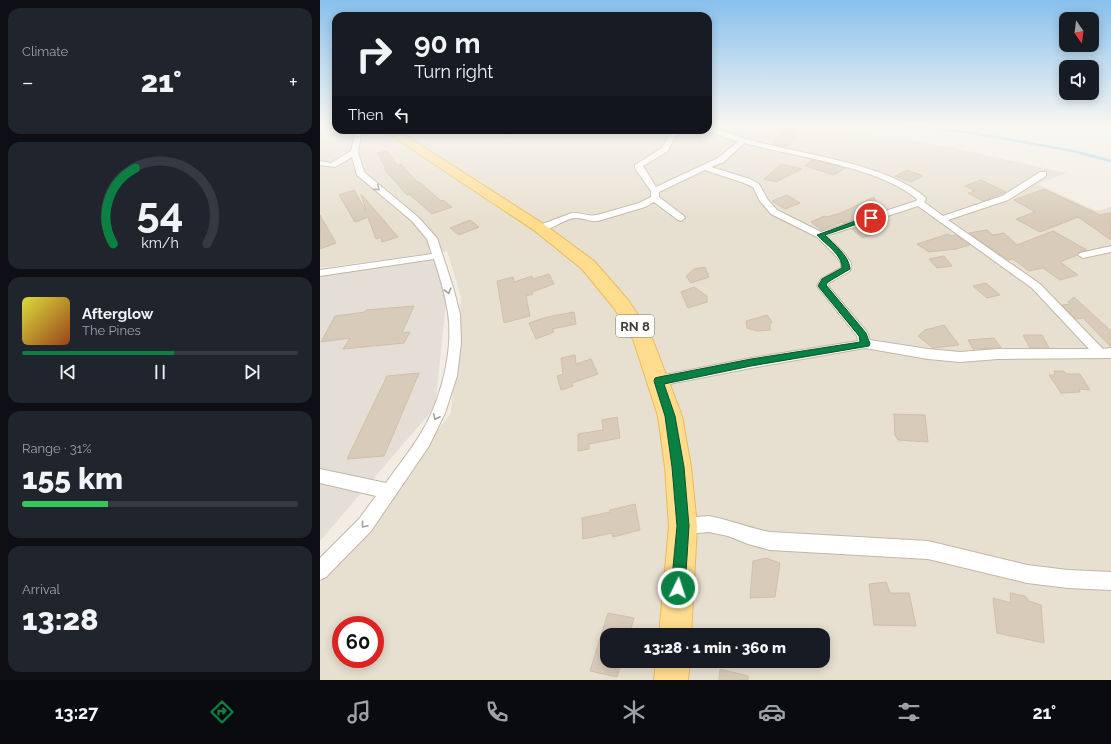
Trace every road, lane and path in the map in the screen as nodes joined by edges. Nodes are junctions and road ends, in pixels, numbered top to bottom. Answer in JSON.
{"nodes":[{"id":1,"x":344,"y":158,"type":"edge"},
{"id":2,"x":356,"y":158,"type":"edge"},
{"id":3,"x":434,"y":158,"type":"edge"},
{"id":4,"x":651,"y":158,"type":"edge"},
{"id":5,"x":724,"y":158,"type":"edge"},
{"id":6,"x":810,"y":158,"type":"edge"},
{"id":7,"x":320,"y":163,"type":"edge"},
{"id":8,"x":705,"y":168,"type":"junction"},
{"id":9,"x":1043,"y":174,"type":"dead end"},
{"id":10,"x":655,"y":195,"type":"junction"},
{"id":11,"x":919,"y":203,"type":"junction"},
{"id":12,"x":681,"y":218,"type":"dead end"},
{"id":13,"x":940,"y":219,"type":"junction"},
{"id":14,"x":540,"y":228,"type":"junction"},
{"id":15,"x":820,"y":235,"type":"junction"},
{"id":16,"x":1111,"y":249,"type":"edge"},
{"id":17,"x":1083,"y":255,"type":"dead end"},
{"id":18,"x":437,"y":256,"type":"junction"},
{"id":19,"x":320,"y":273,"type":"edge"},
{"id":20,"x":866,"y":344,"type":"junction"},
{"id":21,"x":1106,"y":353,"type":"edge"},
{"id":22,"x":659,"y":381,"type":"junction"},
{"id":23,"x":320,"y":476,"type":"edge"},
{"id":24,"x":388,"y":492,"type":"junction"},
{"id":25,"x":683,"y":526,"type":"junction"},
{"id":26,"x":320,"y":571,"type":"edge"},
{"id":27,"x":1111,"y":581,"type":"edge"},
{"id":28,"x":676,"y":628,"type":"edge"},
{"id":29,"x":672,"y":668,"type":"edge"},
{"id":30,"x":671,"y":680,"type":"edge"}],
"edges":[{"from":1,"to":7,"type":"street"},
{"from":2,"to":18,"type":"street","one_way":true},
{"from":3,"to":14,"type":"main road","number":"RN 8"},
{"from":4,"to":10,"type":"street"},
{"from":5,"to":8,"type":"street"},
{"from":6,"to":11,"type":"street"},
{"from":8,"to":10,"type":"street"},
{"from":8,"to":15,"type":"street"},
{"from":9,"to":13,"type":"street"},
{"from":10,"to":12,"type":"street"},
{"from":10,"to":14,"type":"street"},
{"from":11,"to":13,"type":"street"},
{"from":11,"to":15,"type":"street"},
{"from":13,"to":21,"type":"street"},
{"from":14,"to":22,"type":"main road","number":"RN 8"},
{"from":15,"to":20,"type":"street"},
{"from":16,"to":17,"type":"street"},
{"from":18,"to":19,"type":"street"},
{"from":18,"to":24,"type":"street","one_way":true},
{"from":20,"to":21,"type":"street"},
{"from":20,"to":22,"type":"street"},
{"from":22,"to":25,"type":"main road","number":"RN 8"},
{"from":23,"to":24,"type":"street"},
{"from":24,"to":26,"type":"street","one_way":true},
{"from":25,"to":27,"type":"street"},
{"from":25,"to":28,"type":"main road","number":"RN 8"},
{"from":29,"to":30,"type":"main road"}]}
